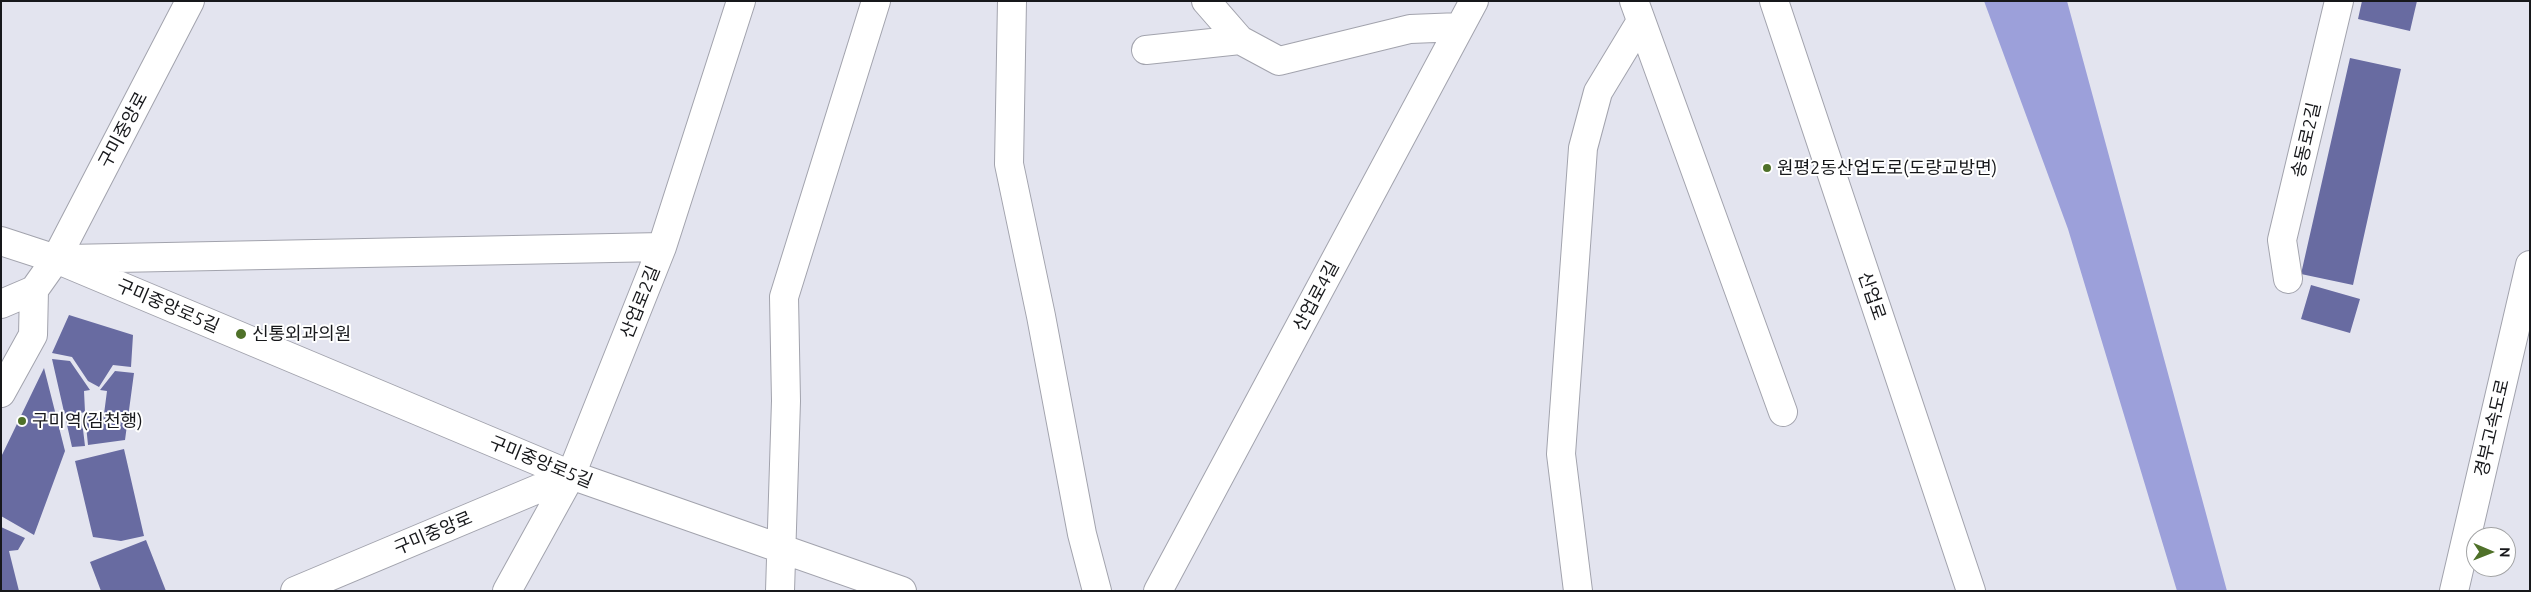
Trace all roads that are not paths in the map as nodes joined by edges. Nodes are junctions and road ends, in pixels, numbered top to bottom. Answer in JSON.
{"nodes":[{"id":1,"x":190,"y":1,"type":"edge"},
{"id":2,"x":741,"y":1,"type":"edge"},
{"id":3,"x":876,"y":1,"type":"edge"},
{"id":4,"x":1012,"y":1,"type":"edge"},
{"id":5,"x":1206,"y":1,"type":"edge"},
{"id":6,"x":1474,"y":1,"type":"edge"},
{"id":7,"x":1774,"y":1,"type":"edge"},
{"id":8,"x":2339,"y":1,"type":"edge"},
{"id":9,"x":1638,"y":11,"type":"edge"},
{"id":10,"x":1460,"y":27,"type":"junction"},
{"id":11,"x":1240,"y":40,"type":"junction"},
{"id":12,"x":1146,"y":50,"type":"dead end"},
{"id":13,"x":1,"y":241,"type":"edge"},
{"id":14,"x":662,"y":247,"type":"junction"},
{"id":15,"x":56,"y":259,"type":"junction"},
{"id":16,"x":2530,"y":265,"type":"edge"},
{"id":17,"x":2288,"y":279,"type":"dead end"},
{"id":18,"x":34,"y":290,"type":"junction"},
{"id":19,"x":1,"y":304,"type":"edge"},
{"id":20,"x":1,"y":393,"type":"edge"},
{"id":21,"x":1783,"y":412,"type":"dead end"},
{"id":22,"x":570,"y":475,"type":"junction"},
{"id":23,"x":782,"y":549,"type":"junction"},
{"id":24,"x":295,"y":591,"type":"edge"},
{"id":25,"x":507,"y":591,"type":"edge"},
{"id":26,"x":780,"y":591,"type":"edge"},
{"id":27,"x":902,"y":591,"type":"edge"},
{"id":28,"x":1097,"y":591,"type":"edge"},
{"id":29,"x":1158,"y":591,"type":"edge"},
{"id":30,"x":1578,"y":591,"type":"edge"},
{"id":31,"x":1971,"y":591,"type":"edge"},
{"id":32,"x":2454,"y":591,"type":"edge"}],
"edges":[{"from":1,"to":15,"type":"main road","name":"구미중앙로"},
{"from":2,"to":14,"type":"main road","name":"산업로2길"},
{"from":3,"to":23,"type":"main road"},
{"from":4,"to":28,"type":"main road"},
{"from":5,"to":11,"type":"main road"},
{"from":6,"to":10,"type":"main road","name":"산업로4길"},
{"from":7,"to":31,"type":"main road","name":"산업로"},
{"from":8,"to":17,"type":"main road","name":"송동로2길"},
{"from":9,"to":21,"type":"main road"},
{"from":9,"to":30,"type":"main road"},
{"from":10,"to":11,"type":"main road"},
{"from":10,"to":29,"type":"main road","name":"산업로4길"},
{"from":11,"to":12,"type":"main road"},
{"from":13,"to":15,"type":"main road"},
{"from":14,"to":15,"type":"main road","name":"구미중앙로5길"},
{"from":14,"to":22,"type":"main road","name":"산업로2길"},
{"from":15,"to":18,"type":"main road","name":"구미중앙로"},
{"from":15,"to":22,"type":"main road","name":"구미중앙로5길"},
{"from":16,"to":32,"type":"main road","name":"경부고속도로"},
{"from":18,"to":19,"type":"main road"},
{"from":18,"to":20,"type":"main road"},
{"from":22,"to":23,"type":"main road","name":"구미중앙로5길"},
{"from":22,"to":24,"type":"main road","name":"구미중앙로"},
{"from":22,"to":25,"type":"main road","name":"산업로2길"},
{"from":23,"to":26,"type":"main road"},
{"from":23,"to":27,"type":"main road","name":"구미중앙로5길"}]}
